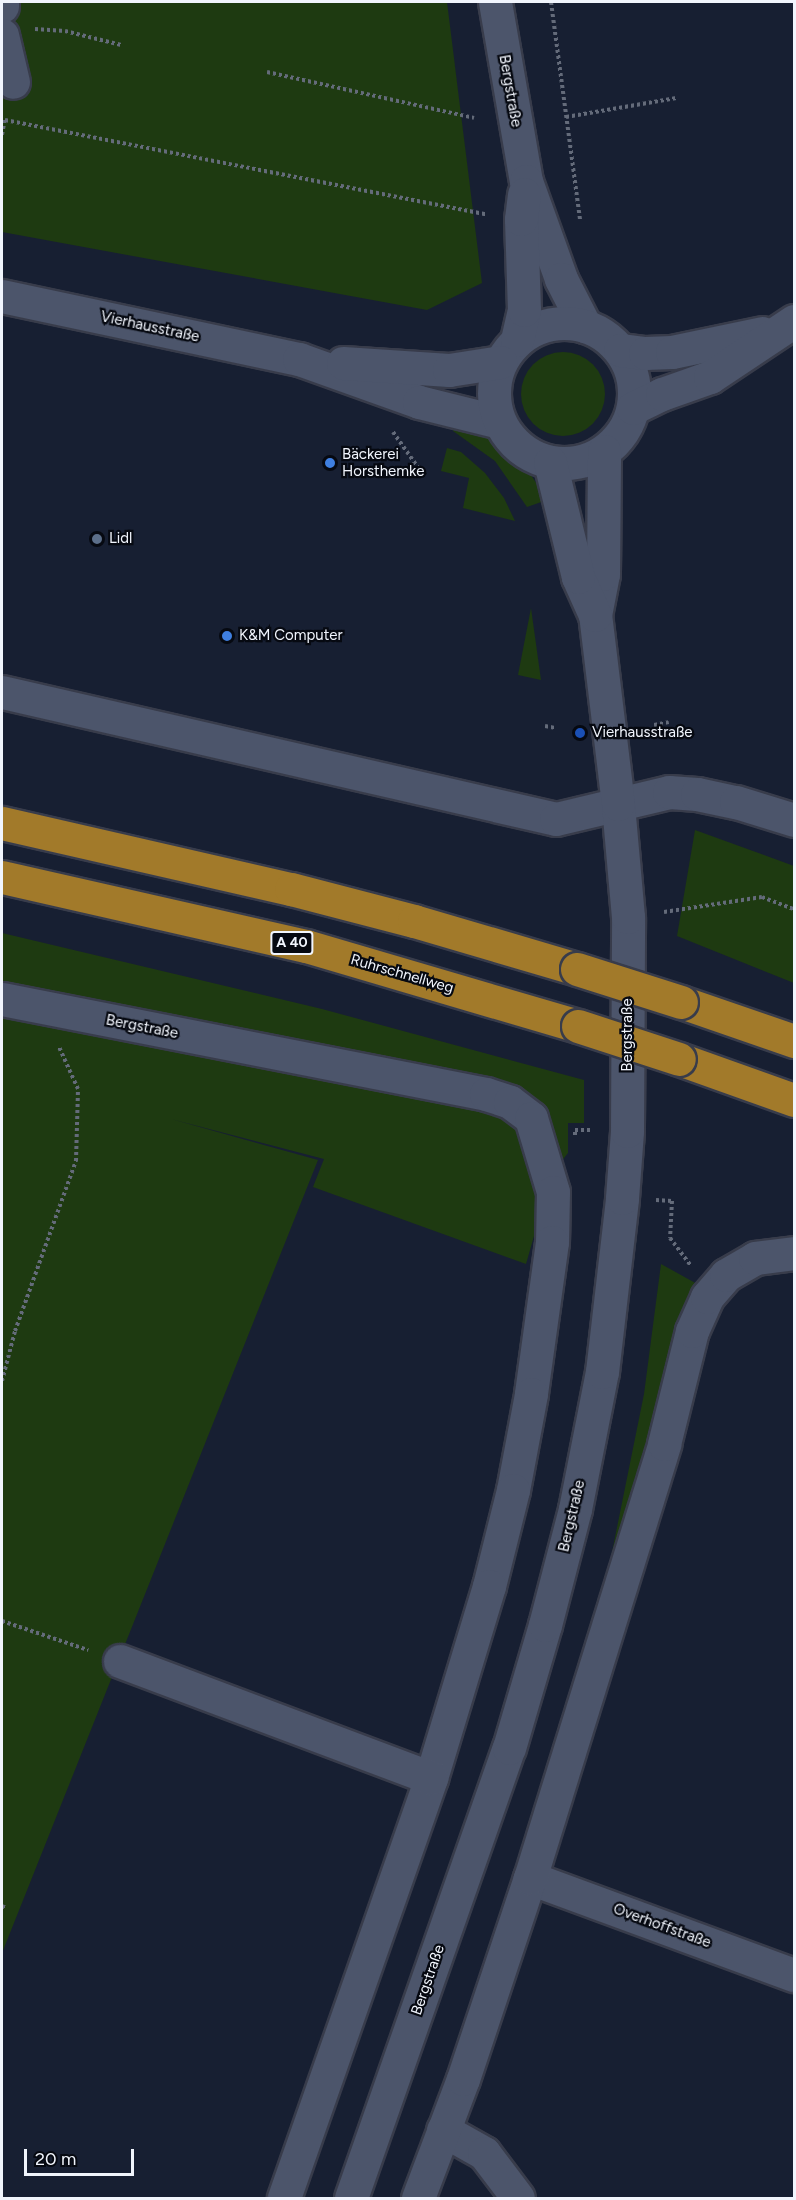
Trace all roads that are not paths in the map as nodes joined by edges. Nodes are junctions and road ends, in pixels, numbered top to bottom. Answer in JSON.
{"nodes":[{"id":1,"x":2,"y":2,"type":"edge"},
{"id":2,"x":495,"y":2,"type":"edge"},
{"id":3,"x":2,"y":6,"type":"edge"},
{"id":4,"x":2,"y":35,"type":"edge"},
{"id":5,"x":13,"y":82,"type":"dead end"},
{"id":6,"x":526,"y":180,"type":"junction"},
{"id":7,"x":2,"y":296,"type":"edge"},
{"id":8,"x":787,"y":325,"type":"edge"},
{"id":9,"x":585,"y":326,"type":"junction"},
{"id":10,"x":620,"y":350,"type":"junction"},
{"id":11,"x":508,"y":351,"type":"junction"},
{"id":12,"x":299,"y":359,"type":"junction"},
{"id":13,"x":633,"y":408,"type":"junction"},
{"id":14,"x":499,"y":422,"type":"junction"},
{"id":15,"x":604,"y":451,"type":"junction"},
{"id":16,"x":550,"y":462,"type":"junction"},
{"id":17,"x":595,"y":615,"type":"junction"},
{"id":18,"x":2,"y":692,"type":"edge"},
{"id":19,"x":618,"y":804,"type":"junction"},
{"id":20,"x":795,"y":820,"type":"edge"},
{"id":21,"x":2,"y":823,"type":"edge"},
{"id":22,"x":2,"y":877,"type":"edge"},
{"id":23,"x":2,"y":999,"type":"edge"},
{"id":24,"x":795,"y":1041,"type":"edge"},
{"id":25,"x":795,"y":1100,"type":"edge"},
{"id":26,"x":795,"y":1253,"type":"edge"},
{"id":27,"x":120,"y":1661,"type":"road end"},
{"id":28,"x":431,"y":1778,"type":"junction"},
{"id":29,"x":530,"y":1878,"type":"junction"},
{"id":30,"x":795,"y":1975,"type":"edge"},
{"id":31,"x":443,"y":2130,"type":"junction"},
{"id":32,"x":284,"y":2199,"type":"edge"},
{"id":33,"x":351,"y":2199,"type":"edge"},
{"id":34,"x":418,"y":2199,"type":"edge"},
{"id":35,"x":518,"y":2199,"type":"edge"}],
"edges":[{"from":1,"to":3,"type":"street"},
{"from":2,"to":6,"type":"street","name":"Bergstraße"},
{"from":4,"to":5,"type":"street"},
{"from":6,"to":9,"type":"street","name":"Bergstraße"},
{"from":6,"to":11,"type":"street","name":"Bergstraße"},
{"from":7,"to":12,"type":"street","name":"Vierhausstraße"},
{"from":8,"to":10,"type":"street"},
{"from":8,"to":13,"type":"street"},
{"from":9,"to":10,"type":"street","name":"Bergstraße"},
{"from":9,"to":11,"type":"street","name":"Bergstraße"},
{"from":10,"to":13,"type":"street","name":"Bergstraße"},
{"from":11,"to":12,"type":"street","name":"Vierhausstraße"},
{"from":11,"to":14,"type":"street","name":"Bergstraße"},
{"from":12,"to":14,"type":"street","name":"Vierhausstraße"},
{"from":13,"to":15,"type":"street","name":"Bergstraße"},
{"from":14,"to":16,"type":"street","name":"Bergstraße"},
{"from":15,"to":16,"type":"street","name":"Bergstraße"},
{"from":15,"to":17,"type":"street","name":"Bergstraße"},
{"from":16,"to":17,"type":"street","name":"Bergstraße"},
{"from":17,"to":19,"type":"street","name":"Bergstraße"},
{"from":18,"to":19,"type":"street"},
{"from":19,"to":20,"type":"street"},
{"from":19,"to":33,"type":"street","name":"Bergstraße"},
{"from":21,"to":24,"type":"highway","bridge":true},
{"from":22,"to":25,"type":"highway","name":"Ruhrschnellweg","number":"A 40","bridge":true},
{"from":23,"to":28,"type":"street","name":"Bergstraße"},
{"from":26,"to":29,"type":"street"},
{"from":27,"to":28,"type":"street"},
{"from":28,"to":32,"type":"street","name":"Bergstraße"},
{"from":29,"to":30,"type":"street","name":"Overhoffstraße"},
{"from":29,"to":31,"type":"street"},
{"from":31,"to":34,"type":"street"},
{"from":31,"to":35,"type":"street"}]}
